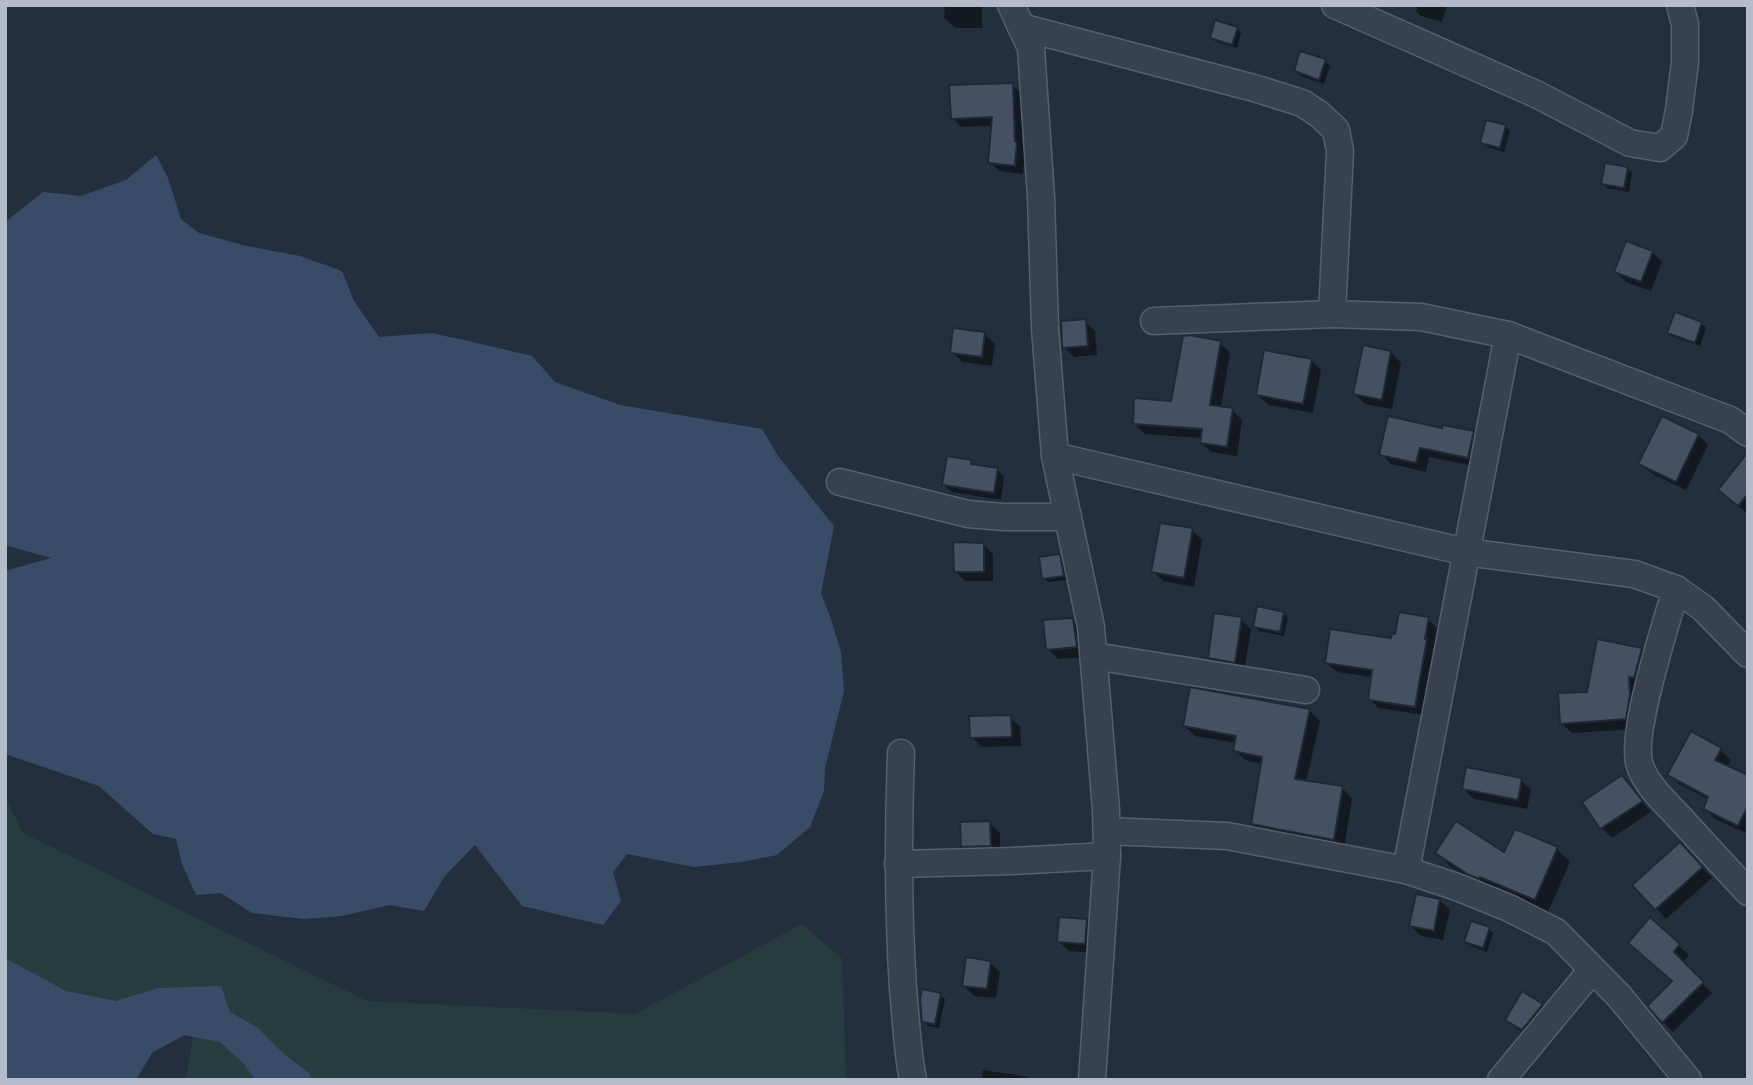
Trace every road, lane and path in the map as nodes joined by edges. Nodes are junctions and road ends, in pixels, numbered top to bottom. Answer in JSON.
{"nodes":[{"id":1,"x":1335,"y":5,"type":"edge"},
{"id":2,"x":1680,"y":5,"type":"edge"},
{"id":3,"x":1016,"y":16,"type":"edge"},
{"id":4,"x":1332,"y":314,"type":"junction"},
{"id":5,"x":1154,"y":321,"type":"dead end"},
{"id":6,"x":1508,"y":335,"type":"junction"},
{"id":7,"x":1748,"y":433,"type":"edge"},
{"id":8,"x":1055,"y":456,"type":"junction"},
{"id":9,"x":840,"y":482,"type":"dead end"},
{"id":10,"x":1068,"y":517,"type":"junction"},
{"id":11,"x":1466,"y":552,"type":"junction"},
{"id":12,"x":1676,"y":589,"type":"junction"},
{"id":13,"x":1748,"y":654,"type":"edge"},
{"id":14,"x":1094,"y":656,"type":"junction"},
{"id":15,"x":1306,"y":690,"type":"dead end"},
{"id":16,"x":901,"y":753,"type":"dead end"},
{"id":17,"x":1107,"y":843,"type":"junction"},
{"id":18,"x":898,"y":864,"type":"junction"},
{"id":19,"x":1406,"y":870,"type":"junction"},
{"id":20,"x":1748,"y":892,"type":"edge"},
{"id":21,"x":1592,"y":970,"type":"junction"},
{"id":22,"x":913,"y":1080,"type":"edge"},
{"id":23,"x":1092,"y":1080,"type":"edge"},
{"id":24,"x":1501,"y":1080,"type":"edge"},
{"id":25,"x":1688,"y":1080,"type":"edge"}],
"edges":[{"from":1,"to":2,"type":"street"},
{"from":3,"to":4,"type":"street"},
{"from":3,"to":8,"type":"street"},
{"from":4,"to":5,"type":"street"},
{"from":4,"to":6,"type":"street"},
{"from":6,"to":7,"type":"street"},
{"from":6,"to":11,"type":"street"},
{"from":8,"to":10,"type":"street"},
{"from":8,"to":11,"type":"street"},
{"from":9,"to":10,"type":"street"},
{"from":10,"to":14,"type":"street"},
{"from":11,"to":12,"type":"street"},
{"from":11,"to":19,"type":"street"},
{"from":12,"to":13,"type":"street"},
{"from":12,"to":20,"type":"street"},
{"from":14,"to":15,"type":"street"},
{"from":14,"to":17,"type":"street"},
{"from":16,"to":18,"type":"street"},
{"from":17,"to":18,"type":"street"},
{"from":17,"to":19,"type":"street"},
{"from":17,"to":23,"type":"street"},
{"from":18,"to":22,"type":"street"},
{"from":19,"to":21,"type":"street"},
{"from":21,"to":24,"type":"street"},
{"from":21,"to":25,"type":"street"}]}
